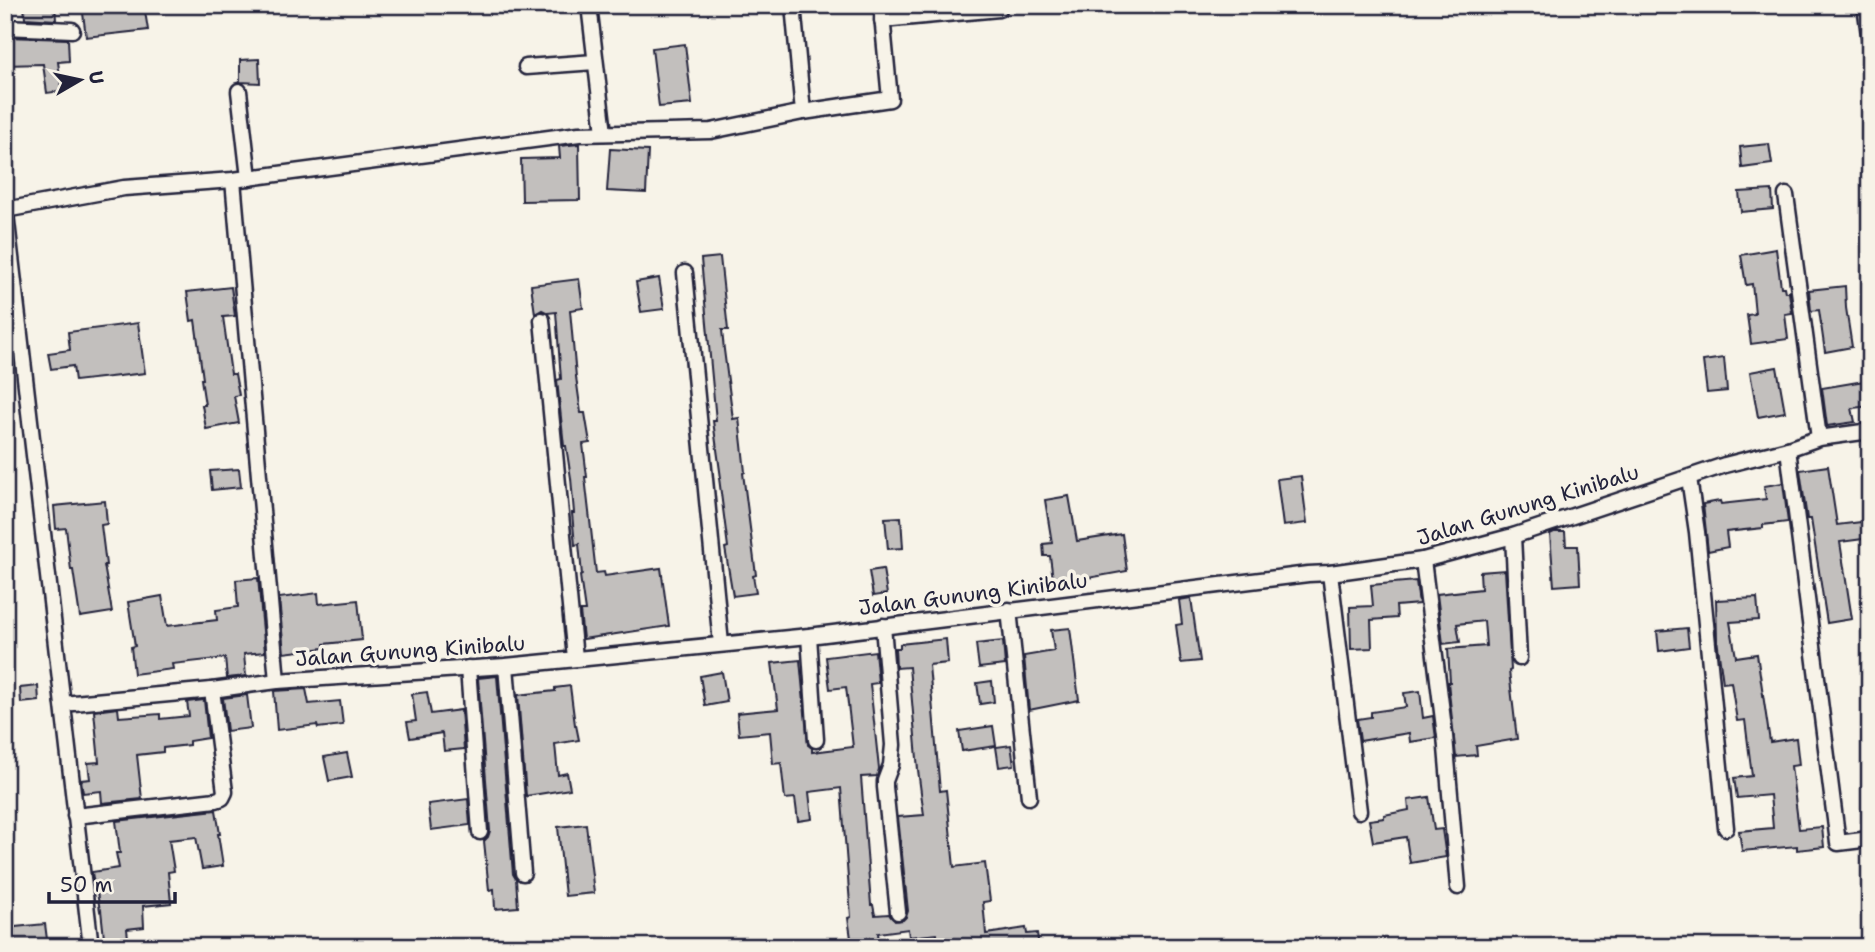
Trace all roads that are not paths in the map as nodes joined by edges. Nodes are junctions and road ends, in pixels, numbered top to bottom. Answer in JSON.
{"nodes":[{"id":1,"x":589,"y":5,"type":"edge"},
{"id":2,"x":793,"y":5,"type":"edge"},
{"id":3,"x":1865,"y":5,"type":"edge"},
{"id":4,"x":999,"y":9,"type":"dead end"},
{"id":5,"x":881,"y":13,"type":"edge"},
{"id":6,"x":5,"y":27,"type":"edge"},
{"id":7,"x":72,"y":30,"type":"dead end"},
{"id":8,"x":1870,"y":42,"type":"edge"},
{"id":9,"x":595,"y":62,"type":"junction"},
{"id":10,"x":526,"y":67,"type":"dead end"},
{"id":11,"x":239,"y":91,"type":"dead end"},
{"id":12,"x":803,"y":112,"type":"junction"},
{"id":13,"x":604,"y":133,"type":"junction"},
{"id":14,"x":249,"y":178,"type":"junction"},
{"id":15,"x":233,"y":180,"type":"junction"},
{"id":16,"x":1786,"y":195,"type":"dead end"},
{"id":17,"x":5,"y":208,"type":"edge"},
{"id":18,"x":685,"y":274,"type":"dead end"},
{"id":19,"x":542,"y":320,"type":"dead end"},
{"id":20,"x":1870,"y":431,"type":"edge"},
{"id":21,"x":1819,"y":438,"type":"junction"},
{"id":22,"x":1788,"y":449,"type":"junction"},
{"id":23,"x":1689,"y":478,"type":"junction"},
{"id":24,"x":1513,"y":536,"type":"junction"},
{"id":25,"x":1423,"y":560,"type":"junction"},
{"id":26,"x":1330,"y":573,"type":"junction"},
{"id":27,"x":1009,"y":610,"type":"junction"},
{"id":28,"x":883,"y":626,"type":"junction"},
{"id":29,"x":809,"y":636,"type":"junction"},
{"id":30,"x":720,"y":644,"type":"junction"},
{"id":31,"x":575,"y":658,"type":"junction"},
{"id":32,"x":1520,"y":658,"type":"dead end"},
{"id":33,"x":506,"y":666,"type":"junction"},
{"id":34,"x":468,"y":668,"type":"junction"},
{"id":35,"x":278,"y":681,"type":"junction"},
{"id":36,"x":212,"y":690,"type":"junction"},
{"id":37,"x":63,"y":704,"type":"junction"},
{"id":38,"x":816,"y":740,"type":"dead end"},
{"id":39,"x":1029,"y":797,"type":"dead end"},
{"id":40,"x":1359,"y":811,"type":"dead end"},
{"id":41,"x":75,"y":817,"type":"junction"},
{"id":42,"x":1726,"y":828,"type":"dead end"},
{"id":43,"x":480,"y":832,"type":"dead end"},
{"id":44,"x":1870,"y":839,"type":"edge"},
{"id":45,"x":523,"y":873,"type":"dead end"},
{"id":46,"x":1458,"y":887,"type":"dead end"},
{"id":47,"x":898,"y":912,"type":"dead end"},
{"id":48,"x":91,"y":947,"type":"edge"}],
"edges":[{"from":1,"to":9,"type":"street"},
{"from":2,"to":12,"type":"street"},
{"from":3,"to":8,"type":"street"},
{"from":4,"to":5,"type":"street"},
{"from":5,"to":12,"type":"street"},
{"from":6,"to":7,"type":"street"},
{"from":9,"to":10,"type":"street"},
{"from":9,"to":13,"type":"street"},
{"from":11,"to":14,"type":"street"},
{"from":12,"to":13,"type":"street"},
{"from":13,"to":14,"type":"street"},
{"from":14,"to":15,"type":"street"},
{"from":15,"to":17,"type":"street"},
{"from":15,"to":35,"type":"street"},
{"from":16,"to":21,"type":"street"},
{"from":17,"to":37,"type":"street"},
{"from":18,"to":30,"type":"street"},
{"from":19,"to":31,"type":"street"},
{"from":20,"to":21,"type":"street","name":"Jalan Gunung Kinibalu"},
{"from":21,"to":22,"type":"street","name":"Jalan Gunung Kinibalu"},
{"from":22,"to":23,"type":"street","name":"Jalan Gunung Kinibalu"},
{"from":22,"to":44,"type":"street"},
{"from":23,"to":24,"type":"street","name":"Jalan Gunung Kinibalu"},
{"from":23,"to":42,"type":"street"},
{"from":24,"to":25,"type":"street","name":"Jalan Gunung Kinibalu"},
{"from":24,"to":32,"type":"street"},
{"from":25,"to":26,"type":"street","name":"Jalan Gunung Kinibalu"},
{"from":25,"to":46,"type":"street"},
{"from":26,"to":27,"type":"street","name":"Jalan Gunung Kinibalu"},
{"from":26,"to":40,"type":"street"},
{"from":27,"to":28,"type":"street","name":"Jalan Gunung Kinibalu"},
{"from":27,"to":39,"type":"street"},
{"from":28,"to":29,"type":"street","name":"Jalan Gunung Kinibalu"},
{"from":28,"to":47,"type":"street"},
{"from":29,"to":30,"type":"street","name":"Jalan Gunung Kinibalu"},
{"from":29,"to":38,"type":"street"},
{"from":30,"to":31,"type":"street","name":"Jalan Gunung Kinibalu"},
{"from":31,"to":33,"type":"street","name":"Jalan Gunung Kinibalu"},
{"from":33,"to":34,"type":"street","name":"Jalan Gunung Kinibalu"},
{"from":33,"to":45,"type":"street"},
{"from":34,"to":35,"type":"street","name":"Jalan Gunung Kinibalu"},
{"from":34,"to":43,"type":"street"},
{"from":35,"to":36,"type":"street","name":"Jalan Gunung Kinibalu"},
{"from":36,"to":37,"type":"street","name":"Jalan Gunung Kinibalu"},
{"from":36,"to":41,"type":"street"},
{"from":37,"to":41,"type":"street"},
{"from":41,"to":48,"type":"street"}]}
